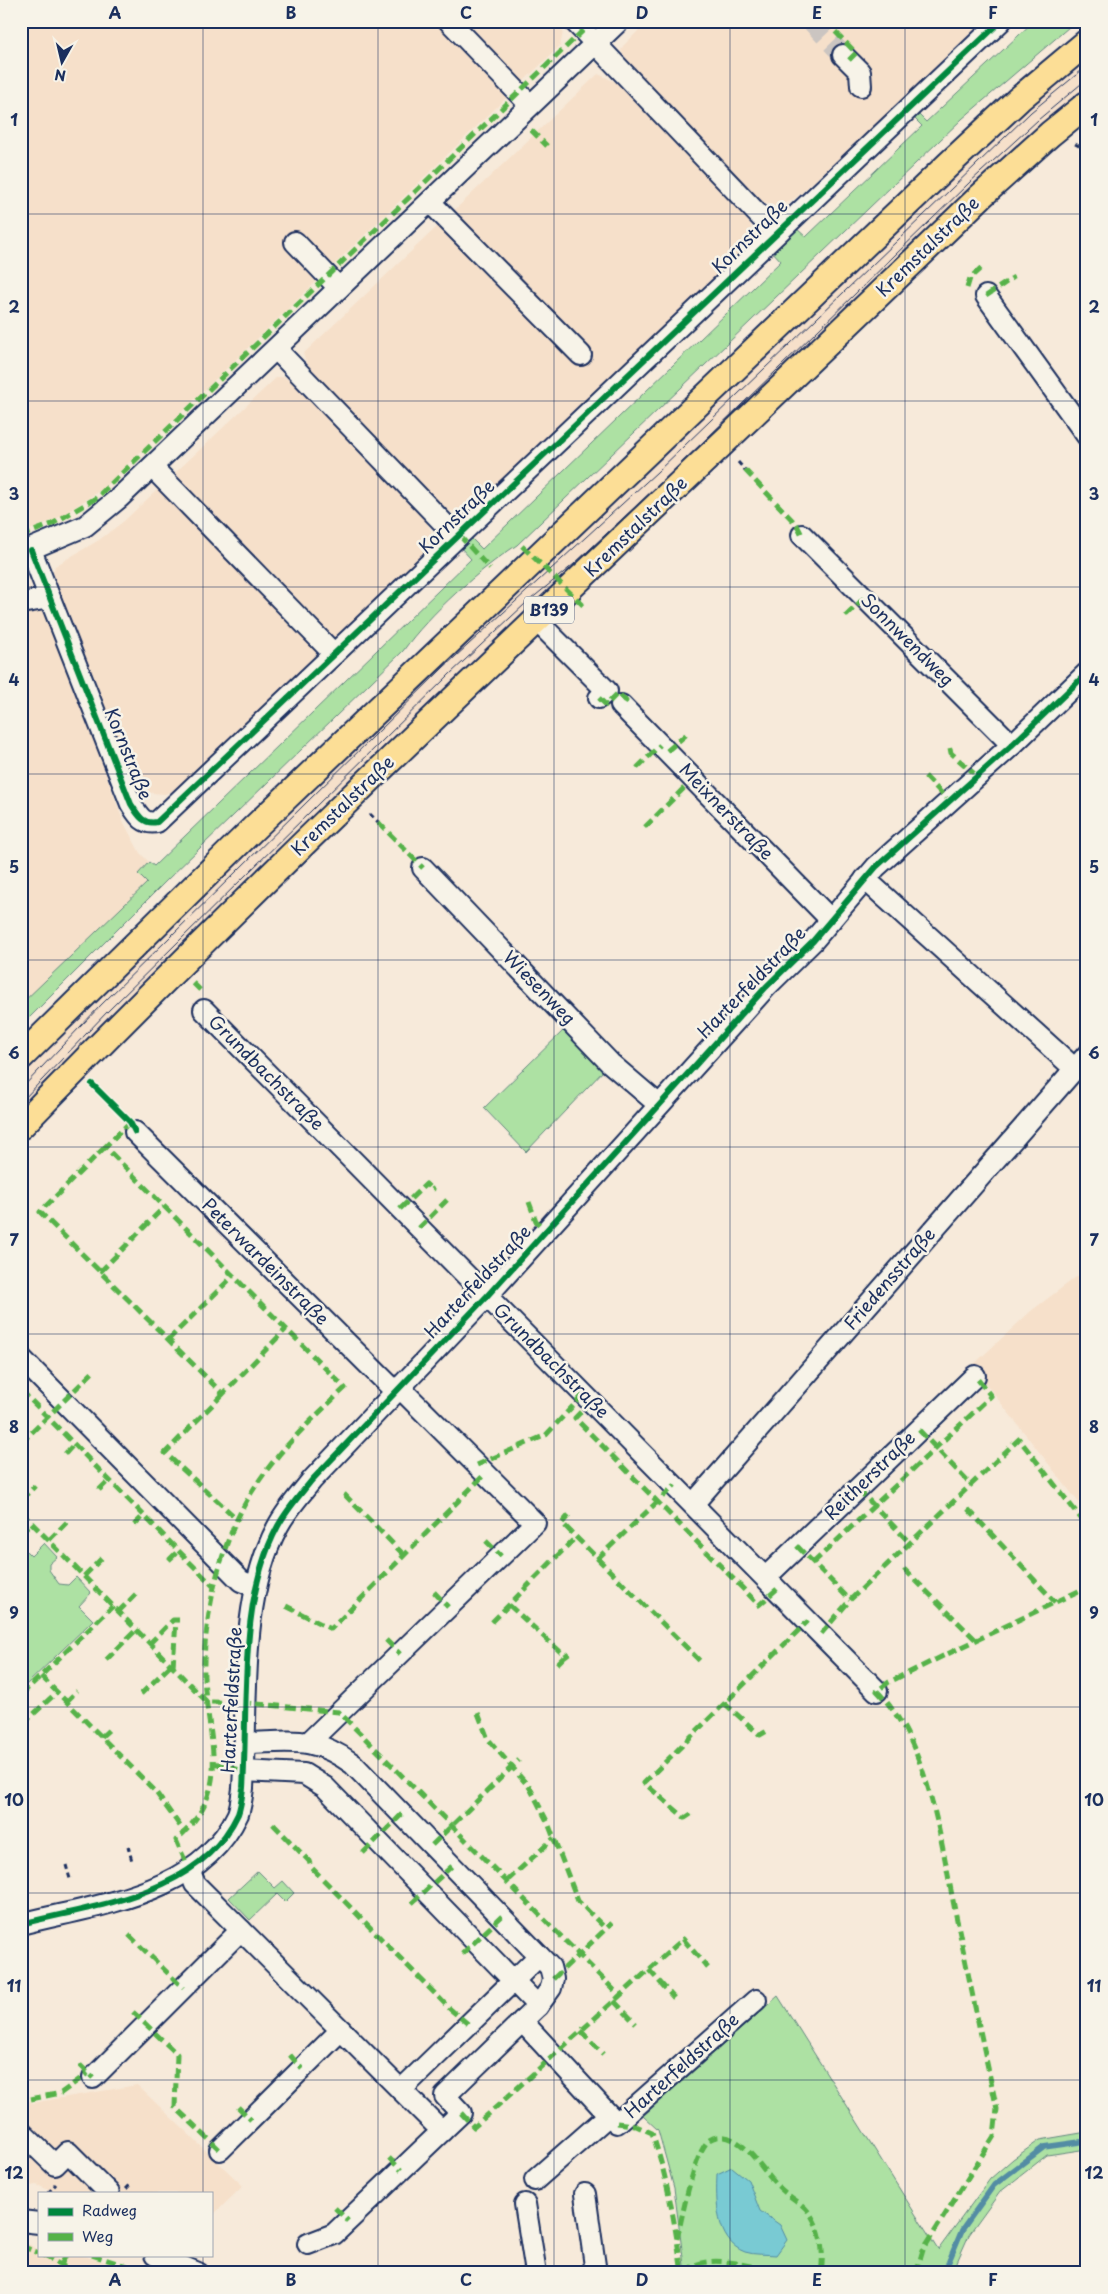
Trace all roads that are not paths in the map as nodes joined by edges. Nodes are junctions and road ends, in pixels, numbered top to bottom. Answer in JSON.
{"nodes":[{"id":1,"x":449,"y":21,"type":"edge"},
{"id":2,"x":574,"y":21,"type":"edge"},
{"id":3,"x":618,"y":21,"type":"edge"},
{"id":4,"x":1001,"y":21,"type":"edge"},
{"id":5,"x":1087,"y":42,"type":"edge"},
{"id":6,"x":595,"y":43,"type":"junction"},
{"id":7,"x":843,"y":55,"type":"tunnel mouth"},
{"id":8,"x":861,"y":86,"type":"dead end"},
{"id":9,"x":1087,"y":104,"type":"edge"},
{"id":10,"x":530,"y":105,"type":"junction"},
{"id":11,"x":430,"y":202,"type":"junction"},
{"id":12,"x":776,"y":233,"type":"junction"},
{"id":13,"x":295,"y":242,"type":"dead end"},
{"id":14,"x":339,"y":288,"type":"junction"},
{"id":15,"x":986,"y":296,"type":"dead end"},
{"id":16,"x":276,"y":348,"type":"junction"},
{"id":17,"x":581,"y":355,"type":"dead end"},
{"id":18,"x":1087,"y":436,"type":"edge"},
{"id":19,"x":152,"y":467,"type":"junction"},
{"id":20,"x":802,"y":535,"type":"dead end"},
{"id":21,"x":457,"y":537,"type":"junction"},
{"id":22,"x":26,"y":551,"type":"edge"},
{"id":23,"x":50,"y":598,"type":"junction"},
{"id":24,"x":21,"y":603,"type":"edge"},
{"id":25,"x":537,"y":621,"type":"junction"},
{"id":26,"x":334,"y":654,"type":"junction"},
{"id":27,"x":1087,"y":673,"type":"edge"},
{"id":28,"x":599,"y":698,"type":"dead end"},
{"id":29,"x":621,"y":705,"type":"dead end"},
{"id":30,"x":1012,"y":744,"type":"junction"},
{"id":31,"x":423,"y":868,"type":"dead end"},
{"id":32,"x":865,"y":880,"type":"junction"},
{"id":33,"x":831,"y":920,"type":"junction"},
{"id":34,"x":204,"y":1010,"type":"dead end"},
{"id":35,"x":21,"y":1057,"type":"edge"},
{"id":36,"x":1081,"y":1062,"type":"edge"},
{"id":37,"x":658,"y":1104,"type":"junction"},
{"id":38,"x":21,"y":1126,"type":"edge"},
{"id":39,"x":135,"y":1132,"type":"dead end"},
{"id":40,"x":487,"y":1296,"type":"junction"},
{"id":41,"x":21,"y":1358,"type":"edge"},
{"id":42,"x":975,"y":1376,"type":"dead end"},
{"id":43,"x":398,"y":1390,"type":"junction"},
{"id":44,"x":694,"y":1503,"type":"junction"},
{"id":45,"x":766,"y":1577,"type":"junction"},
{"id":46,"x":256,"y":1586,"type":"junction"},
{"id":47,"x":877,"y":1691,"type":"dead end"},
{"id":48,"x":309,"y":1742,"type":"junction"},
{"id":49,"x":245,"y":1743,"type":"junction"},
{"id":50,"x":244,"y":1771,"type":"junction"},
{"id":51,"x":189,"y":1869,"type":"junction"},
{"id":52,"x":21,"y":1924,"type":"edge"},
{"id":53,"x":241,"y":1930,"type":"junction"},
{"id":54,"x":539,"y":1956,"type":"junction"},
{"id":55,"x":514,"y":1980,"type":"junction"},
{"id":56,"x":756,"y":2000,"type":"dead end"},
{"id":57,"x":538,"y":2006,"type":"junction"},
{"id":58,"x":522,"y":2021,"type":"junction"},
{"id":59,"x":341,"y":2030,"type":"junction"},
{"id":60,"x":93,"y":2078,"type":"dead end"},
{"id":61,"x":401,"y":2090,"type":"junction"},
{"id":62,"x":609,"y":2115,"type":"junction"},
{"id":63,"x":442,"y":2131,"type":"junction"},
{"id":64,"x":21,"y":2132,"type":"edge"},
{"id":65,"x":220,"y":2150,"type":"dead end"},
{"id":66,"x":535,"y":2180,"type":"dead end"},
{"id":67,"x":108,"y":2192,"type":"edge"},
{"id":68,"x":585,"y":2194,"type":"dead end"},
{"id":69,"x":526,"y":2204,"type":"dead end"},
{"id":70,"x":21,"y":2220,"type":"edge"},
{"id":71,"x":38,"y":2223,"type":"edge"},
{"id":72,"x":308,"y":2244,"type":"dead end"},
{"id":73,"x":157,"y":2256,"type":"edge"},
{"id":74,"x":198,"y":2273,"type":"edge"},
{"id":75,"x":536,"y":2273,"type":"edge"},
{"id":76,"x":596,"y":2273,"type":"edge"}],
"edges":[{"from":1,"to":10,"type":"street"},
{"from":2,"to":6,"type":"street"},
{"from":3,"to":6,"type":"street","name":"Kornstraße"},
{"from":4,"to":12,"type":"street","name":"Kornstraße"},
{"from":5,"to":35,"type":"main road","number":"B139"},
{"from":6,"to":10,"type":"street","name":"Kornstraße"},
{"from":6,"to":12,"type":"street"},
{"from":7,"to":8,"type":"street"},
{"from":9,"to":25,"type":"main road","name":"Kremstalstraße","number":"B139"},
{"from":10,"to":11,"type":"street","name":"Kornstraße"},
{"from":11,"to":14,"type":"street","name":"Kornstraße"},
{"from":11,"to":17,"type":"street"},
{"from":12,"to":21,"type":"street","name":"Kornstraße"},
{"from":13,"to":14,"type":"street"},
{"from":14,"to":16,"type":"street","name":"Kornstraße"},
{"from":15,"to":18,"type":"street"},
{"from":16,"to":19,"type":"street","name":"Kornstraße"},
{"from":16,"to":21,"type":"street"},
{"from":19,"to":22,"type":"street","name":"Kornstraße"},
{"from":19,"to":26,"type":"street"},
{"from":20,"to":30,"type":"street","name":"Sonnwendweg"},
{"from":21,"to":26,"type":"street","name":"Kornstraße"},
{"from":22,"to":23,"type":"street","name":"Kornstraße"},
{"from":23,"to":24,"type":"street"},
{"from":23,"to":26,"type":"street","name":"Kornstraße"},
{"from":25,"to":28,"type":"street"},
{"from":25,"to":38,"type":"main road","name":"Kremstalstraße","number":"B139"},
{"from":27,"to":30,"type":"street","name":"Harterfeldstraße"},
{"from":29,"to":33,"type":"street","name":"Meixnerstraße"},
{"from":30,"to":32,"type":"street","name":"Harterfeldstraße"},
{"from":31,"to":37,"type":"street","name":"Wiesenweg"},
{"from":32,"to":33,"type":"street","name":"Harterfeldstraße"},
{"from":32,"to":36,"type":"street"},
{"from":33,"to":37,"type":"street","name":"Harterfeldstraße"},
{"from":34,"to":40,"type":"street","name":"Grundbachstraße"},
{"from":36,"to":44,"type":"street","name":"Friedensstraße"},
{"from":37,"to":40,"type":"street","name":"Harterfeldstraße"},
{"from":39,"to":43,"type":"street","name":"Peterwardeinstraße"},
{"from":40,"to":43,"type":"street","name":"Harterfeldstraße"},
{"from":40,"to":44,"type":"street","name":"Grundbachstraße"},
{"from":41,"to":46,"type":"street"},
{"from":42,"to":45,"type":"street","name":"Reitherstraße"},
{"from":43,"to":46,"type":"street","name":"Harterfeldstraße"},
{"from":43,"to":48,"type":"street","name":"Peterwardeinstraße"},
{"from":44,"to":45,"type":"street","name":"Grundbachstraße"},
{"from":45,"to":47,"type":"street","name":"Grundbachstraße"},
{"from":46,"to":49,"type":"street","name":"Harterfeldstraße"},
{"from":48,"to":49,"type":"street","name":"Harterfeldstraße"},
{"from":48,"to":54,"type":"street","name":"Harterfeldstraße"},
{"from":49,"to":50,"type":"street","name":"Harterfeldstraße"},
{"from":50,"to":51,"type":"street","name":"Harterfeldstraße"},
{"from":50,"to":55,"type":"street"},
{"from":51,"to":52,"type":"street","name":"Harterfeldstraße"},
{"from":51,"to":53,"type":"street"},
{"from":53,"to":59,"type":"street"},
{"from":53,"to":60,"type":"street"},
{"from":54,"to":55,"type":"street"},
{"from":54,"to":57,"type":"street","name":"Harterfeldstraße"},
{"from":55,"to":57,"type":"street"},
{"from":55,"to":61,"type":"street"},
{"from":56,"to":62,"type":"street","name":"Harterfeldstraße"},
{"from":57,"to":58,"type":"street","name":"Harterfeldstraße"},
{"from":58,"to":62,"type":"street","name":"Harterfeldstraße"},
{"from":58,"to":63,"type":"street","name":"Harterfeldstraße"},
{"from":59,"to":61,"type":"street"},
{"from":59,"to":65,"type":"street"},
{"from":61,"to":63,"type":"street"},
{"from":62,"to":66,"type":"street","name":"Harterfeldstraße"},
{"from":63,"to":72,"type":"street"},
{"from":64,"to":67,"type":"street"},
{"from":68,"to":76,"type":"street"},
{"from":69,"to":75,"type":"street"},
{"from":70,"to":71,"type":"street"},
{"from":73,"to":74,"type":"street"}]}
